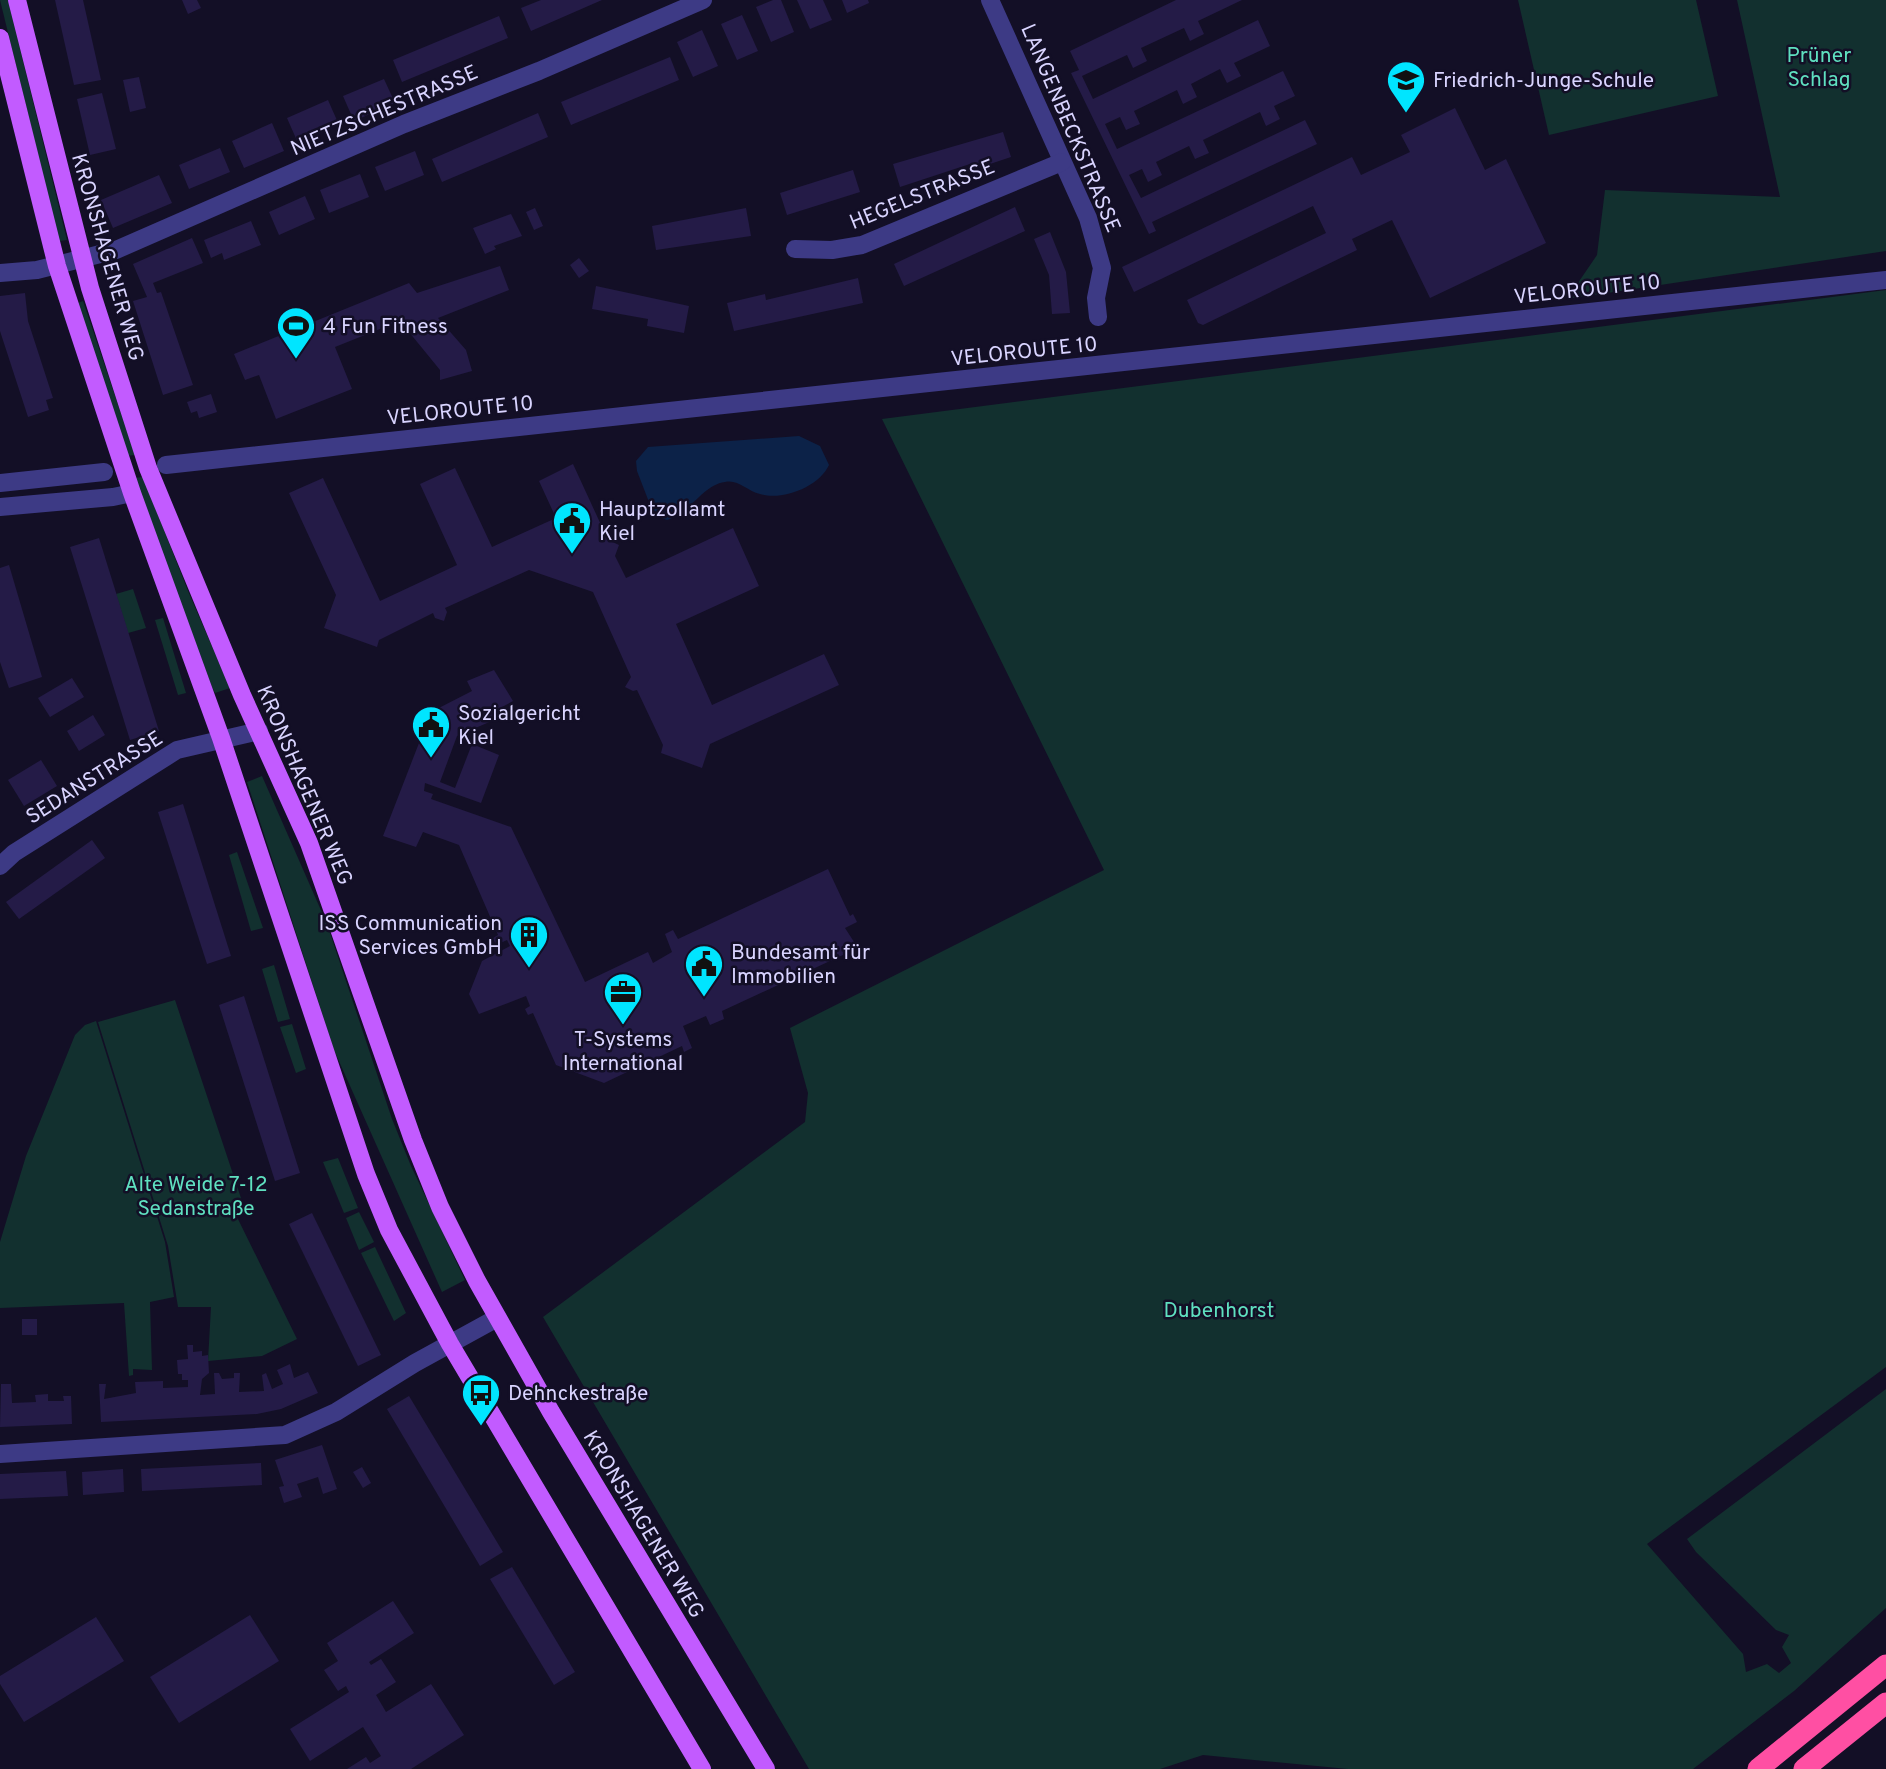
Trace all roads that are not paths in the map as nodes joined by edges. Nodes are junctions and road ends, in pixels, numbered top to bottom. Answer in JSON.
{"nodes":[{"id":1,"x":17,"y":0,"type":"edge"},
{"id":2,"x":702,"y":0,"type":"edge"},
{"id":3,"x":990,"y":0,"type":"edge"},
{"id":4,"x":0,"y":38,"type":"edge"},
{"id":5,"x":1062,"y":162,"type":"junction"},
{"id":6,"x":795,"y":249,"type":"dead end"},
{"id":7,"x":82,"y":260,"type":"junction"},
{"id":8,"x":57,"y":266,"type":"junction"},
{"id":9,"x":0,"y":273,"type":"edge"},
{"id":10,"x":1886,"y":280,"type":"edge"},
{"id":11,"x":1098,"y":317,"type":"dead end"},
{"id":12,"x":166,"y":465,"type":"dead end"},
{"id":13,"x":104,"y":472,"type":"dead end"},
{"id":14,"x":0,"y":483,"type":"edge"},
{"id":15,"x":131,"y":493,"type":"junction"},
{"id":16,"x":0,"y":507,"type":"edge"},
{"id":17,"x":259,"y":731,"type":"junction"},
{"id":18,"x":221,"y":738,"type":"junction"},
{"id":19,"x":0,"y":866,"type":"edge"},
{"id":20,"x":496,"y":1318,"type":"junction"},
{"id":21,"x":450,"y":1344,"type":"junction"},
{"id":22,"x":0,"y":1454,"type":"edge"},
{"id":23,"x":1886,"y":1665,"type":"edge"},
{"id":24,"x":1886,"y":1703,"type":"edge"},
{"id":25,"x":702,"y":1769,"type":"edge"},
{"id":26,"x":766,"y":1769,"type":"edge"},
{"id":27,"x":1758,"y":1769,"type":"edge"},
{"id":28,"x":1804,"y":1769,"type":"edge"}],
"edges":[{"from":1,"to":7,"type":"main road","name":"KRONSHAGENER WEG"},
{"from":2,"to":7,"type":"street","name":"NIETZSCHESTRASSE"},
{"from":3,"to":5,"type":"street","name":"LANGENBECKSTRASSE"},
{"from":4,"to":8,"type":"main road"},
{"from":5,"to":6,"type":"street","name":"HEGELSTRASSE"},
{"from":5,"to":11,"type":"street","name":"LANGENBECKSTRASSE"},
{"from":7,"to":8,"type":"street","name":"NIETZSCHESTRASSE"},
{"from":7,"to":17,"type":"main road","name":"KRONSHAGENER WEG"},
{"from":8,"to":9,"type":"street","name":"NIETZSCHESTRASSE"},
{"from":8,"to":15,"type":"main road"},
{"from":10,"to":12,"type":"street","name":"VELOROUTE 10"},
{"from":13,"to":14,"type":"street"},
{"from":15,"to":16,"type":"street"},
{"from":15,"to":18,"type":"main road"},
{"from":17,"to":18,"type":"street","name":"SEDANSTRASSE"},
{"from":17,"to":20,"type":"main road","name":"KRONSHAGENER WEG"},
{"from":18,"to":19,"type":"street","name":"SEDANSTRASSE"},
{"from":18,"to":21,"type":"main road"},
{"from":20,"to":21,"type":"street"},
{"from":20,"to":26,"type":"main road","name":"KRONSHAGENER WEG"},
{"from":21,"to":22,"type":"street"},
{"from":21,"to":25,"type":"main road"},
{"from":23,"to":27,"type":"highway"},
{"from":24,"to":28,"type":"highway"}]}
